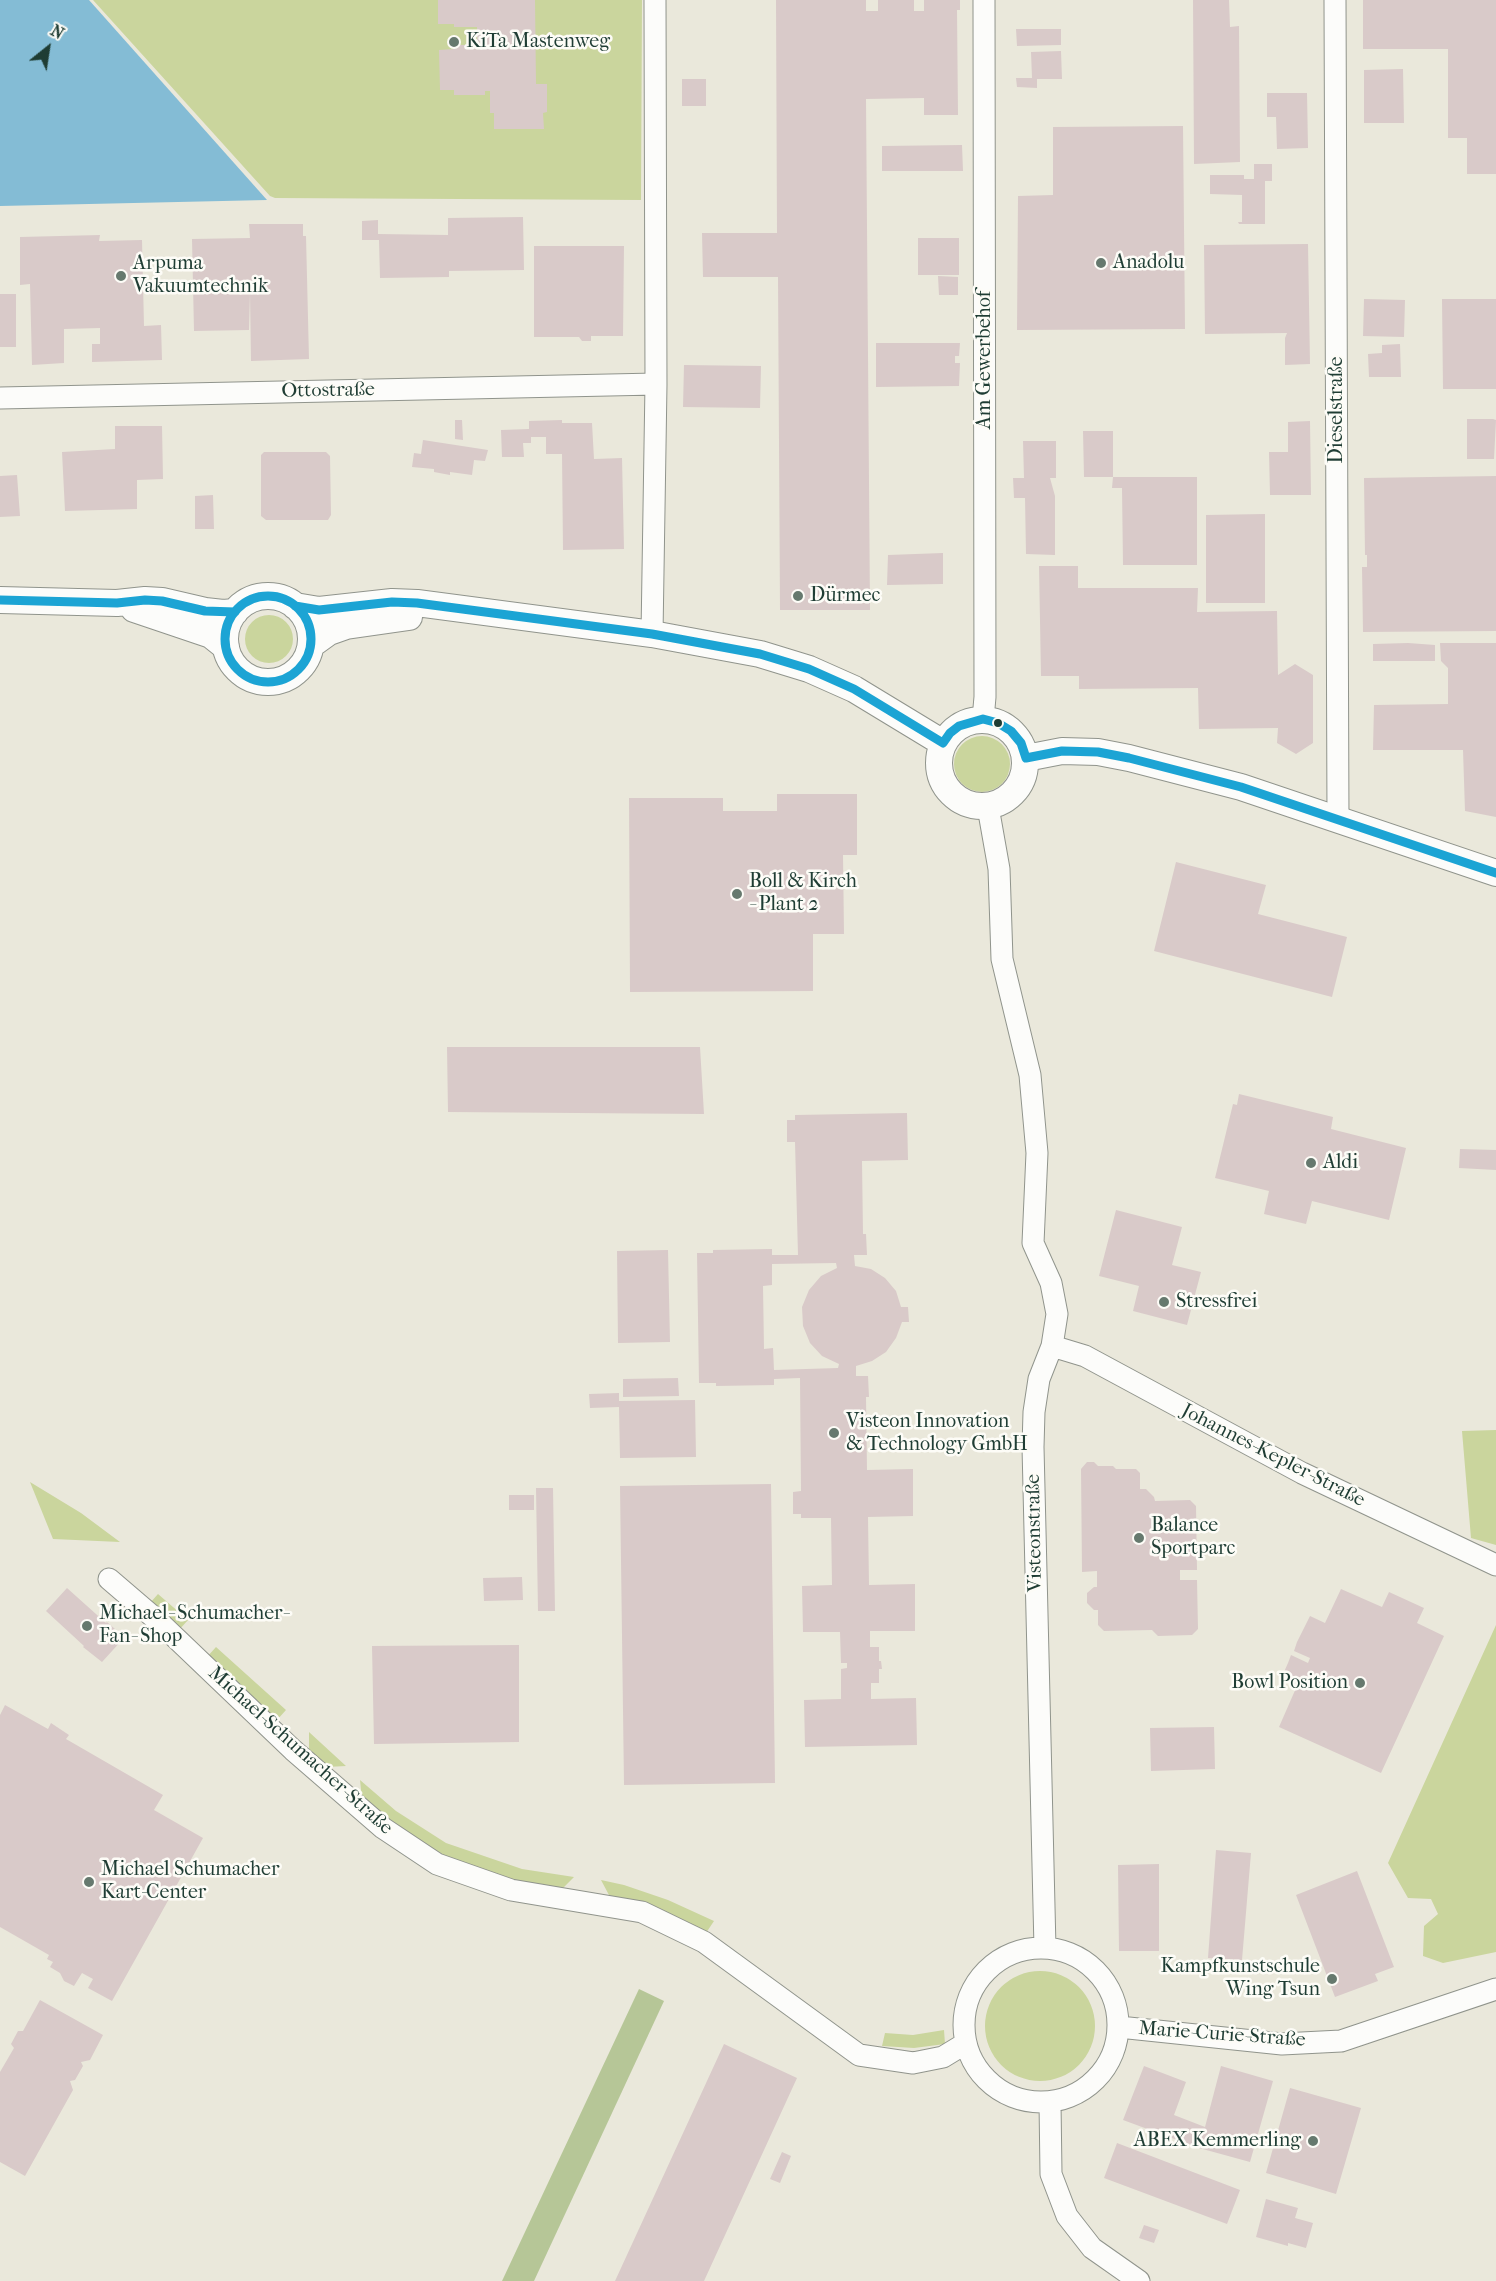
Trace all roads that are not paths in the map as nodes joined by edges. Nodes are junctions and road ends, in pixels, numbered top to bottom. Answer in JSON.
{"nodes":[{"id":1,"x":655,"y":0,"type":"edge"},
{"id":2,"x":984,"y":0,"type":"edge"},
{"id":3,"x":1335,"y":0,"type":"edge"},
{"id":4,"x":656,"y":384,"type":"junction"},
{"id":5,"x":0,"y":398,"type":"edge"},
{"id":6,"x":0,"y":600,"type":"edge"},
{"id":7,"x":117,"y":603,"type":"junction"},
{"id":8,"x":295,"y":606,"type":"junction"},
{"id":9,"x":454,"y":610,"type":"junction"},
{"id":10,"x":235,"y":612,"type":"junction"},
{"id":11,"x":652,"y":634,"type":"junction"},
{"id":12,"x":311,"y":645,"type":"junction"},
{"id":13,"x":226,"y":647,"type":"junction"},
{"id":14,"x":983,"y":720,"type":"junction"},
{"id":15,"x":943,"y":743,"type":"junction"},
{"id":16,"x":1026,"y":758,"type":"junction"},
{"id":17,"x":988,"y":807,"type":"junction"},
{"id":18,"x":1338,"y":819,"type":"junction"},
{"id":19,"x":1496,"y":873,"type":"edge"},
{"id":20,"x":1052,"y":1346,"type":"junction"},
{"id":21,"x":1496,"y":1565,"type":"edge"},
{"id":22,"x":109,"y":1579,"type":"dead end"},
{"id":23,"x":1046,"y":1948,"type":"junction"},
{"id":24,"x":1496,"y":1989,"type":"edge"},
{"id":25,"x":1119,"y":2027,"type":"junction"},
{"id":26,"x":966,"y":2043,"type":"junction"},
{"id":27,"x":1050,"y":2102,"type":"junction"},
{"id":28,"x":1139,"y":2281,"type":"edge"}],
"edges":[{"from":1,"to":4,"type":"street"},
{"from":2,"to":14,"type":"street","name":"Am Gewerbehof"},
{"from":3,"to":18,"type":"street","name":"Dieselstraße"},
{"from":4,"to":5,"type":"street","name":"Ottostraße"},
{"from":4,"to":11,"type":"street"},
{"from":6,"to":7,"type":"street"},
{"from":7,"to":10,"type":"street"},
{"from":7,"to":13,"type":"street"},
{"from":8,"to":9,"type":"street"},
{"from":8,"to":10,"type":"street"},
{"from":8,"to":12,"type":"street"},
{"from":9,"to":11,"type":"street"},
{"from":9,"to":12,"type":"street"},
{"from":10,"to":13,"type":"street"},
{"from":11,"to":15,"type":"street"},
{"from":12,"to":13,"type":"street"},
{"from":14,"to":15,"type":"street"},
{"from":14,"to":16,"type":"street"},
{"from":15,"to":17,"type":"street"},
{"from":16,"to":17,"type":"street"},
{"from":16,"to":18,"type":"street"},
{"from":17,"to":20,"type":"street","name":"Visteonstraße"},
{"from":18,"to":19,"type":"street"},
{"from":20,"to":21,"type":"street","name":"Johannes-Kepler-Straße"},
{"from":20,"to":23,"type":"street","name":"Visteonstraße"},
{"from":22,"to":26,"type":"street","name":"Michael-Schumacher-Straße"},
{"from":23,"to":25,"type":"street"},
{"from":23,"to":26,"type":"street"},
{"from":24,"to":25,"type":"street","name":"Marie-Curie-Straße"},
{"from":25,"to":27,"type":"street"},
{"from":26,"to":27,"type":"street"},
{"from":27,"to":28,"type":"street"}]}
